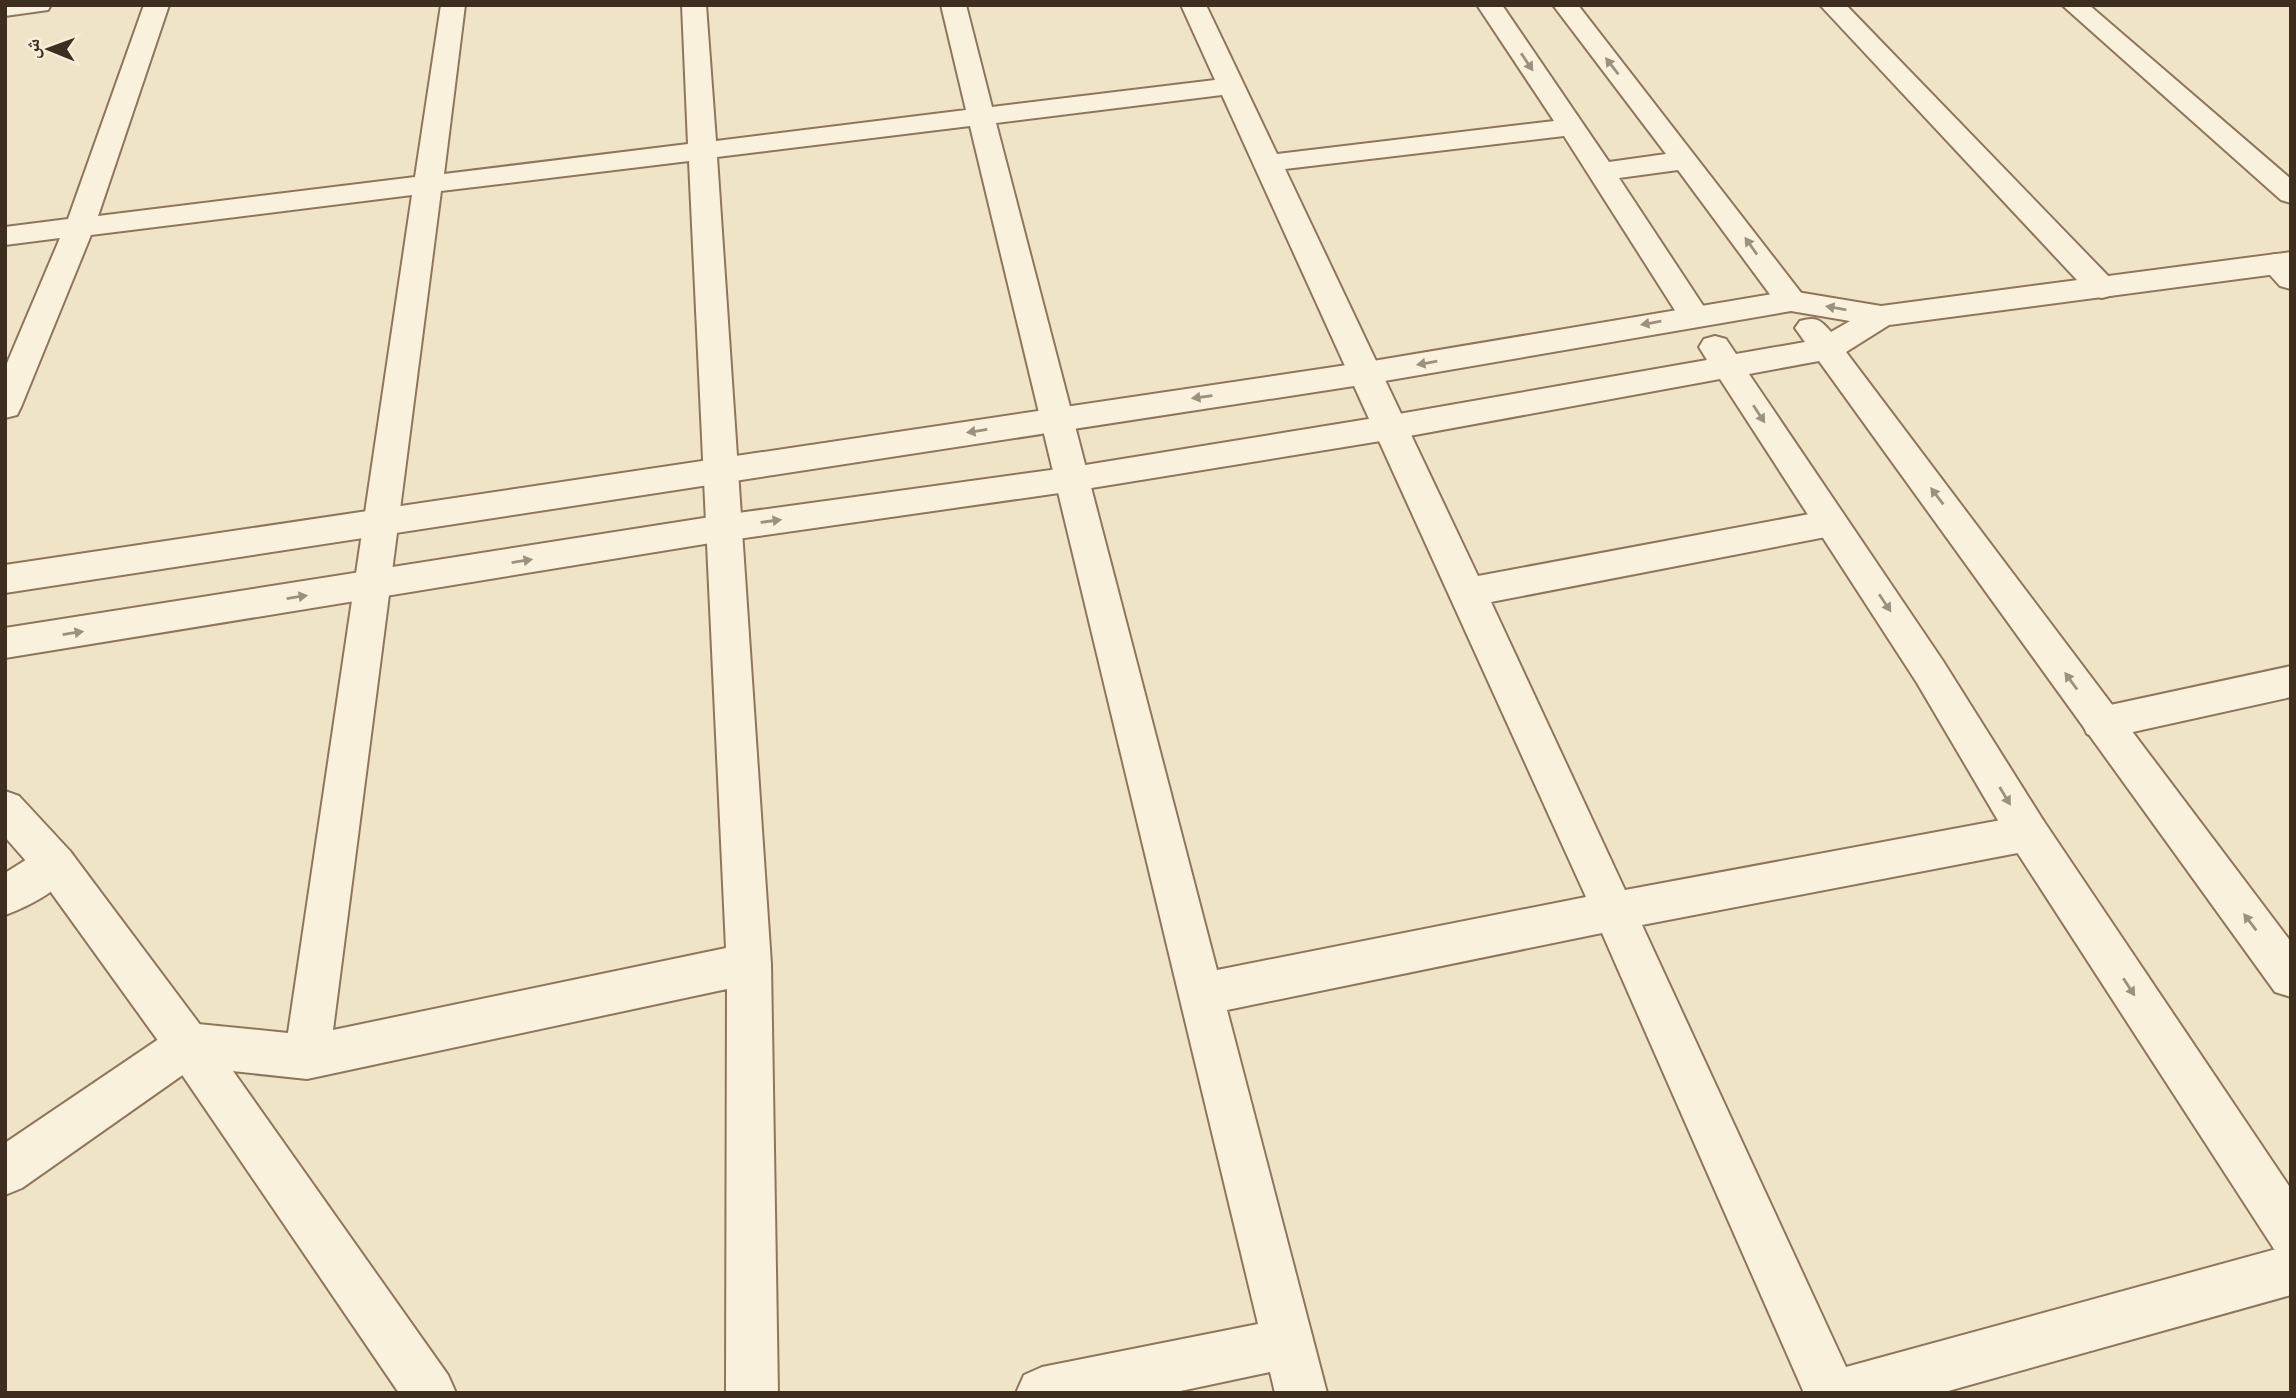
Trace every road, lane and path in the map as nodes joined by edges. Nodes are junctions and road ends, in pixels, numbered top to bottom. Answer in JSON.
{"nodes":[{"id":1,"x":39,"y":5,"type":"edge"},
{"id":2,"x":157,"y":5,"type":"edge"},
{"id":3,"x":453,"y":5,"type":"edge"},
{"id":4,"x":694,"y":5,"type":"edge"},
{"id":5,"x":953,"y":5,"type":"edge"},
{"id":6,"x":1193,"y":5,"type":"edge"},
{"id":7,"x":1489,"y":5,"type":"edge"},
{"id":8,"x":1832,"y":5,"type":"edge"},
{"id":9,"x":2074,"y":5,"type":"edge"},
{"id":10,"x":1569,"y":6,"type":"edge"},
{"id":11,"x":5,"y":9,"type":"edge"},
{"id":12,"x":1231,"y":86,"type":"junction"},
{"id":13,"x":982,"y":116,"type":"junction"},
{"id":14,"x":1572,"y":127,"type":"junction"},
{"id":15,"x":701,"y":151,"type":"junction"},
{"id":16,"x":1686,"y":160,"type":"junction"},
{"id":17,"x":1268,"y":163,"type":"junction"},
{"id":18,"x":1601,"y":172,"type":"junction"},
{"id":19,"x":430,"y":184,"type":"junction"},
{"id":20,"x":2291,"y":194,"type":"edge"},
{"id":21,"x":79,"y":228,"type":"junction"},
{"id":22,"x":5,"y":236,"type":"edge"},
{"id":23,"x":2286,"y":268,"type":"edge"},
{"id":24,"x":2102,"y":288,"type":"junction"},
{"id":25,"x":1791,"y":301,"type":"junction"},
{"id":26,"x":1694,"y":316,"type":"junction"},
{"id":27,"x":1881,"y":316,"type":"junction"},
{"id":28,"x":1827,"y":349,"type":"junction"},
{"id":29,"x":1728,"y":366,"type":"junction"},
{"id":30,"x":1367,"y":373,"type":"junction"},
{"id":31,"x":5,"y":407,"type":"edge"},
{"id":32,"x":1058,"y":419,"type":"junction"},
{"id":33,"x":1393,"y":427,"type":"junction"},
{"id":34,"x":720,"y":470,"type":"junction"},
{"id":35,"x":1073,"y":479,"type":"junction"},
{"id":36,"x":381,"y":521,"type":"junction"},
{"id":37,"x":1831,"y":523,"type":"junction"},
{"id":38,"x":723,"y":528,"type":"junction"},
{"id":39,"x":5,"y":579,"type":"edge"},
{"id":40,"x":372,"y":585,"type":"junction"},
{"id":41,"x":1469,"y":592,"type":"junction"},
{"id":42,"x":5,"y":643,"type":"edge"},
{"id":43,"x":2291,"y":681,"type":"edge"},
{"id":44,"x":2101,"y":723,"type":"junction"},
{"id":45,"x":5,"y":808,"type":"edge"},
{"id":46,"x":2028,"y":833,"type":"junction"},
{"id":47,"x":55,"y":864,"type":"junction"},
{"id":48,"x":5,"y":896,"type":"edge"},
{"id":49,"x":1615,"y":911,"type":"junction"},
{"id":50,"x":749,"y":964,"type":"junction"},
{"id":51,"x":2291,"y":977,"type":"edge"},
{"id":52,"x":1202,"y":994,"type":"junction"},
{"id":53,"x":188,"y":1045,"type":"junction"},
{"id":54,"x":306,"y":1057,"type":"junction"},
{"id":55,"x":5,"y":1171,"type":"edge"},
{"id":56,"x":2291,"y":1232,"type":"edge"},
{"id":57,"x":2291,"y":1270,"type":"edge"},
{"id":58,"x":1289,"y":1343,"type":"junction"},
{"id":59,"x":430,"y":1393,"type":"edge"},
{"id":60,"x":752,"y":1393,"type":"edge"},
{"id":61,"x":1042,"y":1393,"type":"edge"},
{"id":62,"x":1301,"y":1393,"type":"edge"},
{"id":63,"x":1831,"y":1393,"type":"edge"},
{"id":64,"x":1847,"y":1393,"type":"edge"}],
"edges":[{"from":1,"to":11,"type":"street"},
{"from":2,"to":21,"type":"street"},
{"from":3,"to":19,"type":"street"},
{"from":4,"to":15,"type":"street"},
{"from":5,"to":13,"type":"street"},
{"from":6,"to":12,"type":"street"},
{"from":7,"to":14,"type":"street","one_way":true},
{"from":8,"to":24,"type":"street"},
{"from":9,"to":20,"type":"street"},
{"from":16,"to":10,"type":"street","one_way":true},
{"from":12,"to":13,"type":"street"},
{"from":12,"to":17,"type":"street"},
{"from":13,"to":15,"type":"street"},
{"from":13,"to":32,"type":"street"},
{"from":14,"to":17,"type":"street"},
{"from":14,"to":18,"type":"street"},
{"from":15,"to":19,"type":"street"},
{"from":15,"to":34,"type":"street"},
{"from":16,"to":18,"type":"street"},
{"from":25,"to":16,"type":"street","one_way":true},
{"from":17,"to":30,"type":"street"},
{"from":18,"to":26,"type":"street"},
{"from":19,"to":21,"type":"street"},
{"from":19,"to":36,"type":"street"},
{"from":21,"to":22,"type":"street"},
{"from":21,"to":31,"type":"street"},
{"from":23,"to":24,"type":"street"},
{"from":24,"to":27,"type":"street"},
{"from":25,"to":26,"type":"street"},
{"from":27,"to":25,"type":"street","one_way":true},
{"from":25,"to":28,"type":"street"},
{"from":26,"to":29,"type":"street"},
{"from":26,"to":30,"type":"street","one_way":true},
{"from":27,"to":28,"type":"street"},
{"from":28,"to":29,"type":"street"},
{"from":44,"to":28,"type":"street","one_way":true},
{"from":29,"to":33,"type":"street"},
{"from":29,"to":37,"type":"street","one_way":true},
{"from":30,"to":32,"type":"street","one_way":true},
{"from":30,"to":33,"type":"street"},
{"from":32,"to":34,"type":"street","one_way":true},
{"from":32,"to":35,"type":"street"},
{"from":33,"to":35,"type":"street"},
{"from":33,"to":41,"type":"street"},
{"from":34,"to":36,"type":"street"},
{"from":34,"to":38,"type":"street"},
{"from":38,"to":35,"type":"street","one_way":true},
{"from":35,"to":52,"type":"street"},
{"from":36,"to":39,"type":"street"},
{"from":36,"to":40,"type":"street"},
{"from":37,"to":41,"type":"street"},
{"from":37,"to":46,"type":"street","one_way":true},
{"from":40,"to":38,"type":"street","one_way":true},
{"from":38,"to":50,"type":"street"},
{"from":42,"to":40,"type":"street","one_way":true},
{"from":40,"to":54,"type":"street"},
{"from":41,"to":49,"type":"street"},
{"from":43,"to":44,"type":"street"},
{"from":51,"to":44,"type":"street","one_way":true},
{"from":45,"to":47,"type":"street"},
{"from":46,"to":49,"type":"street"},
{"from":46,"to":56,"type":"street","one_way":true},
{"from":47,"to":48,"type":"street"},
{"from":47,"to":53,"type":"street"},
{"from":49,"to":52,"type":"street"},
{"from":49,"to":63,"type":"street"},
{"from":50,"to":54,"type":"street"},
{"from":50,"to":60,"type":"street"},
{"from":52,"to":58,"type":"street"},
{"from":53,"to":54,"type":"street"},
{"from":53,"to":55,"type":"street"},
{"from":53,"to":59,"type":"street"},
{"from":57,"to":64,"type":"street"},
{"from":58,"to":61,"type":"street"},
{"from":58,"to":62,"type":"street"}]}
